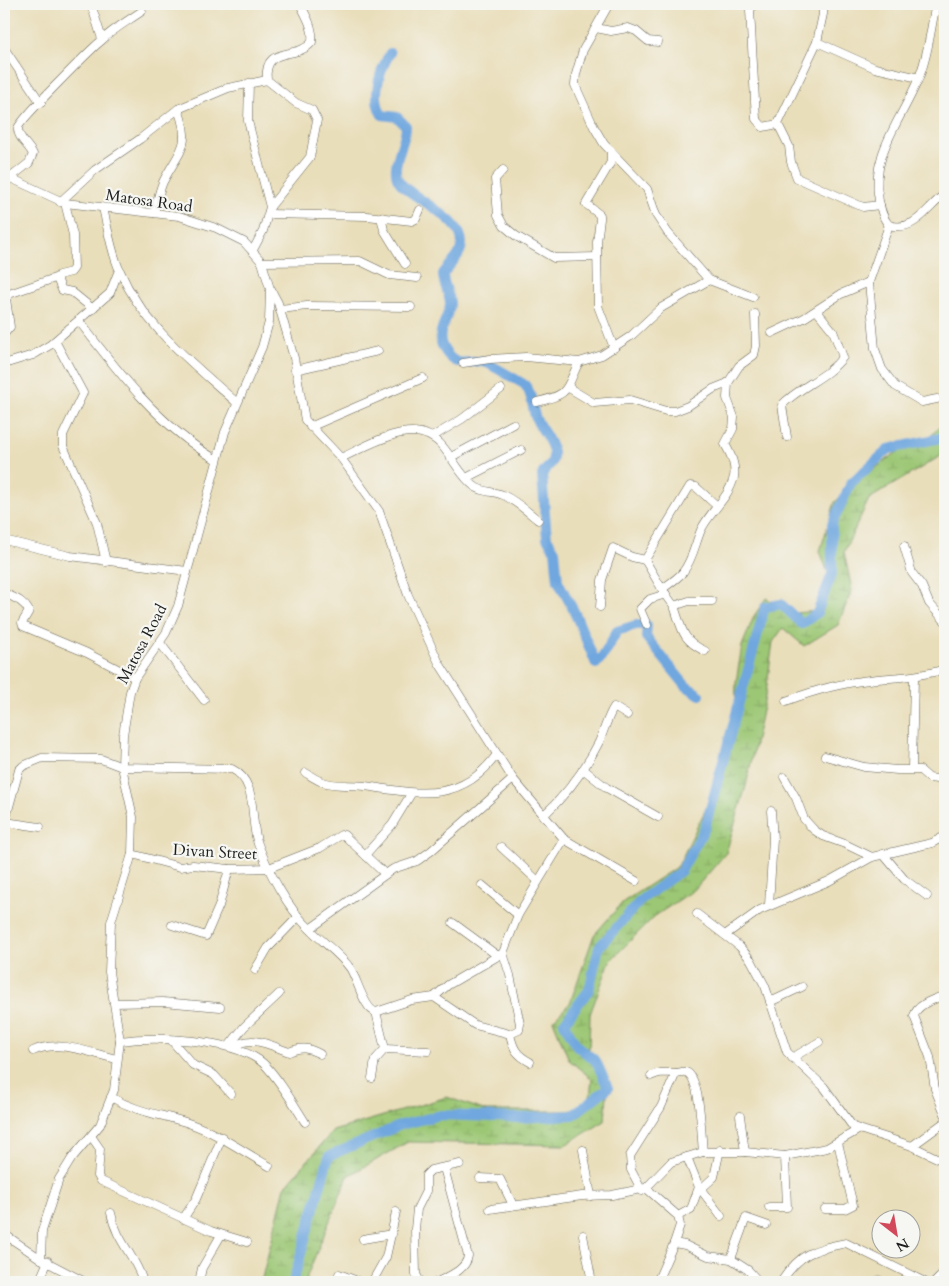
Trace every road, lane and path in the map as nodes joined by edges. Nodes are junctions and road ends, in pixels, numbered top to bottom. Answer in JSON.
{"nodes":[{"id":1,"x":91,"y":4,"type":"edge"},
{"id":2,"x":300,"y":4,"type":"edge"},
{"id":3,"x":609,"y":4,"type":"edge"},
{"id":4,"x":754,"y":4,"type":"edge"},
{"id":5,"x":823,"y":4,"type":"edge"},
{"id":6,"x":936,"y":4,"type":"edge"},
{"id":7,"x":142,"y":11,"type":"dead end"},
{"id":8,"x":596,"y":28,"type":"junction"},
{"id":9,"x":102,"y":39,"type":"junction"},
{"id":10,"x":658,"y":42,"type":"dead end"},
{"id":11,"x":816,"y":42,"type":"junction"},
{"id":12,"x":4,"y":48,"type":"edge"},
{"id":13,"x":919,"y":78,"type":"junction"},
{"id":14,"x":267,"y":80,"type":"junction"},
{"id":15,"x":250,"y":83,"type":"junction"},
{"id":16,"x":41,"y":103,"type":"junction"},
{"id":17,"x":178,"y":108,"type":"junction"},
{"id":18,"x":778,"y":124,"type":"junction"},
{"id":19,"x":611,"y":151,"type":"junction"},
{"id":20,"x":503,"y":170,"type":"dead end"},
{"id":21,"x":7,"y":176,"type":"edge"},
{"id":22,"x":945,"y":194,"type":"edge"},
{"id":23,"x":62,"y":202,"type":"junction"},
{"id":24,"x":880,"y":205,"type":"junction"},
{"id":25,"x":103,"y":208,"type":"junction"},
{"id":26,"x":420,"y":210,"type":"dead end"},
{"id":27,"x":270,"y":211,"type":"junction"},
{"id":28,"x":154,"y":213,"type":"junction"},
{"id":29,"x":381,"y":217,"type":"junction"},
{"id":30,"x":889,"y":225,"type":"junction"},
{"id":31,"x":253,"y":250,"type":"junction"},
{"id":32,"x":597,"y":258,"type":"junction"},
{"id":33,"x":262,"y":262,"type":"junction"},
{"id":34,"x":405,"y":264,"type":"dead end"},
{"id":35,"x":119,"y":270,"type":"junction"},
{"id":36,"x":58,"y":277,"type":"junction"},
{"id":37,"x":417,"y":278,"type":"dead end"},
{"id":38,"x":709,"y":280,"type":"junction"},
{"id":39,"x":869,"y":282,"type":"junction"},
{"id":40,"x":270,"y":289,"type":"junction"},
{"id":41,"x":5,"y":297,"type":"edge"},
{"id":42,"x":753,"y":297,"type":"dead end"},
{"id":43,"x":411,"y":307,"type":"dead end"},
{"id":44,"x":93,"y":309,"type":"junction"},
{"id":45,"x":280,"y":309,"type":"junction"},
{"id":46,"x":817,"y":311,"type":"junction"},
{"id":47,"x":755,"y":314,"type":"dead end"},
{"id":48,"x":79,"y":321,"type":"junction"},
{"id":49,"x":772,"y":332,"type":"dead end"},
{"id":50,"x":4,"y":334,"type":"edge"},
{"id":51,"x":55,"y":341,"type":"junction"},
{"id":52,"x":614,"y":348,"type":"junction"},
{"id":53,"x":378,"y":351,"type":"dead end"},
{"id":54,"x":578,"y":362,"type":"junction"},
{"id":55,"x":4,"y":364,"type":"edge"},
{"id":56,"x":463,"y":364,"type":"dead end"},
{"id":57,"x":295,"y":370,"type":"junction"},
{"id":58,"x":423,"y":378,"type":"dead end"},
{"id":59,"x":728,"y":383,"type":"junction"},
{"id":60,"x":569,"y":388,"type":"junction"},
{"id":61,"x":501,"y":389,"type":"dead end"},
{"id":62,"x":937,"y":399,"type":"dead end"},
{"id":63,"x":237,"y":402,"type":"junction"},
{"id":64,"x":537,"y":402,"type":"dead end"},
{"id":65,"x":513,"y":424,"type":"dead end"},
{"id":66,"x":310,"y":427,"type":"junction"},
{"id":67,"x":432,"y":436,"type":"junction"},
{"id":68,"x":787,"y":437,"type":"dead end"},
{"id":69,"x":521,"y":450,"type":"dead end"},
{"id":70,"x":451,"y":457,"type":"junction"},
{"id":71,"x":342,"y":458,"type":"junction"},
{"id":72,"x":217,"y":460,"type":"junction"},
{"id":73,"x":466,"y":478,"type":"junction"},
{"id":74,"x":717,"y":506,"type":"junction"},
{"id":75,"x":538,"y":520,"type":"dead end"},
{"id":76,"x":4,"y":540,"type":"edge"},
{"id":77,"x":904,"y":546,"type":"dead end"},
{"id":78,"x":645,"y":560,"type":"junction"},
{"id":79,"x":106,"y":562,"type":"junction"},
{"id":80,"x":187,"y":571,"type":"junction"},
{"id":81,"x":664,"y":592,"type":"junction"},
{"id":82,"x":4,"y":593,"type":"edge"},
{"id":83,"x":712,"y":601,"type":"dead end"},
{"id":84,"x":674,"y":606,"type":"junction"},
{"id":85,"x":600,"y":607,"type":"dead end"},
{"id":86,"x":942,"y":609,"type":"edge"},
{"id":87,"x":945,"y":621,"type":"edge"},
{"id":88,"x":647,"y":625,"type":"dead end"},
{"id":89,"x":160,"y":643,"type":"junction"},
{"id":90,"x":705,"y":651,"type":"dead end"},
{"id":91,"x":945,"y":669,"type":"edge"},
{"id":92,"x":914,"y":676,"type":"junction"},
{"id":93,"x":135,"y":678,"type":"junction"},
{"id":94,"x":204,"y":700,"type":"dead end"},
{"id":95,"x":786,"y":701,"type":"dead end"},
{"id":96,"x":627,"y":715,"type":"dead end"},
{"id":97,"x":497,"y":754,"type":"junction"},
{"id":98,"x":825,"y":756,"type":"dead end"},
{"id":99,"x":122,"y":767,"type":"junction"},
{"id":100,"x":583,"y":769,"type":"junction"},
{"id":101,"x":912,"y":769,"type":"junction"},
{"id":102,"x":306,"y":773,"type":"dead end"},
{"id":103,"x":784,"y":777,"type":"dead end"},
{"id":104,"x":513,"y":779,"type":"junction"},
{"id":105,"x":945,"y":780,"type":"edge"},
{"id":106,"x":411,"y":794,"type":"junction"},
{"id":107,"x":7,"y":802,"type":"edge"},
{"id":108,"x":771,"y":811,"type":"dead end"},
{"id":109,"x":544,"y":816,"type":"junction"},
{"id":110,"x":658,"y":817,"type":"dead end"},
{"id":111,"x":4,"y":824,"type":"edge"},
{"id":112,"x":40,"y":827,"type":"dead end"},
{"id":113,"x":564,"y":839,"type":"junction"},
{"id":114,"x":944,"y":839,"type":"edge"},
{"id":115,"x":501,"y":847,"type":"dead end"},
{"id":116,"x":132,"y":854,"type":"junction"},
{"id":117,"x":883,"y":854,"type":"junction"},
{"id":118,"x":365,"y":855,"type":"junction"},
{"id":119,"x":872,"y":857,"type":"junction"},
{"id":120,"x":269,"y":868,"type":"junction"},
{"id":121,"x":229,"y":869,"type":"junction"},
{"id":122,"x":385,"y":874,"type":"junction"},
{"id":123,"x":538,"y":881,"type":"junction"},
{"id":124,"x":636,"y":881,"type":"dead end"},
{"id":125,"x":482,"y":885,"type":"dead end"},
{"id":126,"x":927,"y":896,"type":"dead end"},
{"id":127,"x":769,"y":905,"type":"junction"},
{"id":128,"x":697,"y":914,"type":"dead end"},
{"id":129,"x":518,"y":916,"type":"junction"},
{"id":130,"x":298,"y":917,"type":"junction"},
{"id":131,"x":453,"y":923,"type":"dead end"},
{"id":132,"x":172,"y":925,"type":"dead end"},
{"id":133,"x":310,"y":929,"type":"junction"},
{"id":134,"x":724,"y":935,"type":"junction"},
{"id":135,"x":500,"y":954,"type":"junction"},
{"id":136,"x":255,"y":970,"type":"dead end"},
{"id":137,"x":802,"y":987,"type":"dead end"},
{"id":138,"x":279,"y":994,"type":"dead end"},
{"id":139,"x":945,"y":995,"type":"edge"},
{"id":140,"x":434,"y":997,"type":"junction"},
{"id":141,"x":770,"y":1002,"type":"junction"},
{"id":142,"x":115,"y":1003,"type":"junction"},
{"id":143,"x":220,"y":1007,"type":"dead end"},
{"id":144,"x":376,"y":1012,"type":"junction"},
{"id":145,"x":510,"y":1034,"type":"junction"},
{"id":146,"x":120,"y":1040,"type":"junction"},
{"id":147,"x":172,"y":1041,"type":"junction"},
{"id":148,"x":819,"y":1042,"type":"dead end"},
{"id":149,"x":231,"y":1047,"type":"junction"},
{"id":150,"x":385,"y":1049,"type":"junction"},
{"id":151,"x":33,"y":1050,"type":"dead end"},
{"id":152,"x":428,"y":1050,"type":"dead end"},
{"id":153,"x":320,"y":1054,"type":"dead end"},
{"id":154,"x":792,"y":1058,"type":"junction"},
{"id":155,"x":116,"y":1059,"type":"junction"},
{"id":156,"x":530,"y":1062,"type":"dead end"},
{"id":157,"x":676,"y":1073,"type":"junction"},
{"id":158,"x":651,"y":1076,"type":"dead end"},
{"id":159,"x":372,"y":1078,"type":"dead end"},
{"id":160,"x":231,"y":1094,"type":"dead end"},
{"id":161,"x":111,"y":1097,"type":"junction"},
{"id":162,"x":945,"y":1114,"type":"edge"},
{"id":163,"x":740,"y":1116,"type":"dead end"},
{"id":164,"x":305,"y":1122,"type":"dead end"},
{"id":165,"x":945,"y":1122,"type":"edge"},
{"id":166,"x":858,"y":1130,"type":"junction"},
{"id":167,"x":91,"y":1136,"type":"junction"},
{"id":168,"x":222,"y":1138,"type":"junction"},
{"id":169,"x":838,"y":1143,"type":"junction"},
{"id":170,"x":912,"y":1146,"type":"junction"},
{"id":171,"x":583,"y":1150,"type":"dead end"},
{"id":172,"x":720,"y":1150,"type":"junction"},
{"id":173,"x":703,"y":1152,"type":"junction"},
{"id":174,"x":745,"y":1152,"type":"junction"},
{"id":175,"x":785,"y":1156,"type":"junction"},
{"id":176,"x":687,"y":1157,"type":"junction"},
{"id":177,"x":945,"y":1162,"type":"edge"},
{"id":178,"x":460,"y":1164,"type":"dead end"},
{"id":179,"x":269,"y":1166,"type":"dead end"},
{"id":180,"x":444,"y":1168,"type":"junction"},
{"id":181,"x":480,"y":1178,"type":"dead end"},
{"id":182,"x":700,"y":1188,"type":"junction"},
{"id":183,"x":644,"y":1190,"type":"junction"},
{"id":184,"x":591,"y":1196,"type":"junction"},
{"id":185,"x":512,"y":1205,"type":"junction"},
{"id":186,"x":769,"y":1207,"type":"dead end"},
{"id":187,"x":490,"y":1209,"type":"dead end"},
{"id":188,"x":826,"y":1209,"type":"dead end"},
{"id":189,"x":111,"y":1212,"type":"dead end"},
{"id":190,"x":396,"y":1212,"type":"dead end"},
{"id":191,"x":678,"y":1216,"type":"junction"},
{"id":192,"x":721,"y":1216,"type":"dead end"},
{"id":193,"x":183,"y":1219,"type":"junction"},
{"id":194,"x":766,"y":1225,"type":"dead end"},
{"id":195,"x":4,"y":1234,"type":"edge"},
{"id":196,"x":392,"y":1234,"type":"junction"},
{"id":197,"x":221,"y":1235,"type":"junction"},
{"id":198,"x":583,"y":1235,"type":"dead end"},
{"id":199,"x":363,"y":1238,"type":"dead end"},
{"id":200,"x":247,"y":1242,"type":"dead end"},
{"id":201,"x":674,"y":1244,"type":"junction"},
{"id":202,"x":731,"y":1258,"type":"junction"},
{"id":203,"x":44,"y":1260,"type":"junction"},
{"id":204,"x":945,"y":1272,"type":"edge"},
{"id":205,"x":339,"y":1274,"type":"dead end"},
{"id":206,"x":39,"y":1282,"type":"edge"},
{"id":207,"x":85,"y":1282,"type":"edge"},
{"id":208,"x":95,"y":1282,"type":"edge"},
{"id":209,"x":104,"y":1282,"type":"edge"},
{"id":210,"x":143,"y":1282,"type":"edge"},
{"id":211,"x":199,"y":1282,"type":"edge"},
{"id":212,"x":360,"y":1282,"type":"edge"},
{"id":213,"x":372,"y":1282,"type":"edge"},
{"id":214,"x":420,"y":1282,"type":"edge"},
{"id":215,"x":437,"y":1282,"type":"edge"},
{"id":216,"x":592,"y":1282,"type":"edge"},
{"id":217,"x":657,"y":1282,"type":"edge"},
{"id":218,"x":759,"y":1282,"type":"edge"},
{"id":219,"x":781,"y":1282,"type":"edge"},
{"id":220,"x":925,"y":1282,"type":"edge"},
{"id":221,"x":935,"y":1282,"type":"edge"}],
"edges":[{"from":1,"to":9,"type":"street"},
{"from":2,"to":14,"type":"street"},
{"from":3,"to":8,"type":"street"},
{"from":4,"to":18,"type":"street"},
{"from":5,"to":11,"type":"street"},
{"from":6,"to":13,"type":"street"},
{"from":7,"to":9,"type":"street"},
{"from":8,"to":10,"type":"street"},
{"from":8,"to":19,"type":"street"},
{"from":9,"to":16,"type":"street"},
{"from":11,"to":13,"type":"street"},
{"from":11,"to":18,"type":"street"},
{"from":12,"to":16,"type":"street"},
{"from":13,"to":24,"type":"street"},
{"from":14,"to":15,"type":"street"},
{"from":14,"to":27,"type":"street"},
{"from":15,"to":17,"type":"street"},
{"from":15,"to":27,"type":"street"},
{"from":16,"to":21,"type":"street"},
{"from":17,"to":23,"type":"street"},
{"from":17,"to":28,"type":"street"},
{"from":18,"to":24,"type":"street"},
{"from":19,"to":32,"type":"street"},
{"from":19,"to":38,"type":"street"},
{"from":20,"to":32,"type":"street"},
{"from":21,"to":23,"type":"street","name":"Matosa Road"},
{"from":22,"to":30,"type":"street"},
{"from":23,"to":25,"type":"street","name":"Matosa Road"},
{"from":23,"to":36,"type":"street"},
{"from":24,"to":30,"type":"street"},
{"from":25,"to":28,"type":"street","name":"Matosa Road"},
{"from":25,"to":35,"type":"street"},
{"from":26,"to":29,"type":"street"},
{"from":27,"to":29,"type":"street"},
{"from":27,"to":31,"type":"street"},
{"from":28,"to":31,"type":"street","name":"Matosa Road"},
{"from":29,"to":34,"type":"street"},
{"from":30,"to":39,"type":"street"},
{"from":31,"to":33,"type":"street","name":"Matosa Road"},
{"from":32,"to":52,"type":"street"},
{"from":33,"to":37,"type":"street"},
{"from":33,"to":40,"type":"street","name":"Matosa Road"},
{"from":35,"to":44,"type":"street"},
{"from":35,"to":63,"type":"street"},
{"from":36,"to":41,"type":"street"},
{"from":36,"to":44,"type":"street"},
{"from":38,"to":42,"type":"street"},
{"from":38,"to":52,"type":"street"},
{"from":39,"to":46,"type":"street"},
{"from":39,"to":62,"type":"street"},
{"from":40,"to":45,"type":"street"},
{"from":40,"to":63,"type":"street","name":"Matosa Road"},
{"from":41,"to":50,"type":"street"},
{"from":43,"to":45,"type":"street"},
{"from":44,"to":48,"type":"street"},
{"from":45,"to":57,"type":"street"},
{"from":46,"to":49,"type":"street"},
{"from":46,"to":68,"type":"street"},
{"from":47,"to":59,"type":"street"},
{"from":48,"to":51,"type":"street"},
{"from":48,"to":72,"type":"street"},
{"from":51,"to":55,"type":"street"},
{"from":51,"to":79,"type":"street"},
{"from":52,"to":54,"type":"street"},
{"from":53,"to":57,"type":"street"},
{"from":54,"to":56,"type":"street"},
{"from":54,"to":60,"type":"street"},
{"from":57,"to":66,"type":"street"},
{"from":58,"to":66,"type":"street"},
{"from":59,"to":60,"type":"street"},
{"from":59,"to":74,"type":"street"},
{"from":60,"to":64,"type":"street"},
{"from":61,"to":67,"type":"street"},
{"from":63,"to":72,"type":"street","name":"Matosa Road"},
{"from":65,"to":70,"type":"street"},
{"from":66,"to":71,"type":"street"},
{"from":67,"to":70,"type":"street"},
{"from":67,"to":71,"type":"street"},
{"from":69,"to":73,"type":"street"},
{"from":70,"to":73,"type":"street"},
{"from":71,"to":97,"type":"street"},
{"from":72,"to":80,"type":"street","name":"Matosa Road"},
{"from":73,"to":75,"type":"street"},
{"from":74,"to":78,"type":"street"},
{"from":74,"to":81,"type":"street"},
{"from":76,"to":79,"type":"street"},
{"from":77,"to":86,"type":"street"},
{"from":78,"to":81,"type":"street"},
{"from":78,"to":85,"type":"street"},
{"from":79,"to":80,"type":"street"},
{"from":80,"to":89,"type":"street","name":"Matosa Road"},
{"from":81,"to":84,"type":"street"},
{"from":81,"to":88,"type":"street"},
{"from":82,"to":93,"type":"street"},
{"from":83,"to":84,"type":"street"},
{"from":84,"to":90,"type":"street"},
{"from":86,"to":87,"type":"street"},
{"from":89,"to":93,"type":"street","name":"Matosa Road"},
{"from":89,"to":94,"type":"street"},
{"from":91,"to":92,"type":"street"},
{"from":92,"to":95,"type":"street"},
{"from":92,"to":101,"type":"street"},
{"from":93,"to":99,"type":"street","name":"Matosa Road"},
{"from":96,"to":100,"type":"street"},
{"from":97,"to":104,"type":"street"},
{"from":97,"to":106,"type":"street"},
{"from":98,"to":101,"type":"street"},
{"from":99,"to":107,"type":"street"},
{"from":99,"to":116,"type":"street","name":"Matosa Road"},
{"from":99,"to":120,"type":"street"},
{"from":100,"to":109,"type":"street"},
{"from":100,"to":110,"type":"street"},
{"from":101,"to":105,"type":"street"},
{"from":102,"to":106,"type":"street"},
{"from":103,"to":119,"type":"street"},
{"from":104,"to":109,"type":"street"},
{"from":104,"to":122,"type":"street"},
{"from":106,"to":118,"type":"street"},
{"from":107,"to":111,"type":"street"},
{"from":108,"to":127,"type":"street"},
{"from":109,"to":113,"type":"street"},
{"from":111,"to":112,"type":"street"},
{"from":113,"to":123,"type":"street"},
{"from":113,"to":124,"type":"street"},
{"from":114,"to":117,"type":"street"},
{"from":115,"to":123,"type":"street"},
{"from":116,"to":121,"type":"street","name":"Divan Street"},
{"from":116,"to":142,"type":"street","name":"Matosa Road"},
{"from":117,"to":119,"type":"street"},
{"from":117,"to":126,"type":"street"},
{"from":118,"to":120,"type":"street","name":"Divan Street"},
{"from":118,"to":122,"type":"street"},
{"from":119,"to":127,"type":"street"},
{"from":120,"to":121,"type":"street","name":"Divan Street"},
{"from":120,"to":130,"type":"street"},
{"from":121,"to":132,"type":"street"},
{"from":122,"to":133,"type":"street"},
{"from":123,"to":129,"type":"street"},
{"from":125,"to":129,"type":"street"},
{"from":127,"to":134,"type":"street"},
{"from":128,"to":134,"type":"street"},
{"from":129,"to":135,"type":"street"},
{"from":130,"to":133,"type":"street"},
{"from":130,"to":136,"type":"street"},
{"from":131,"to":135,"type":"street"},
{"from":133,"to":144,"type":"street"},
{"from":134,"to":141,"type":"street"},
{"from":135,"to":140,"type":"street"},
{"from":135,"to":145,"type":"street"},
{"from":137,"to":141,"type":"street"},
{"from":138,"to":149,"type":"street"},
{"from":139,"to":162,"type":"street"},
{"from":140,"to":144,"type":"street"},
{"from":140,"to":145,"type":"street"},
{"from":141,"to":154,"type":"street"},
{"from":142,"to":143,"type":"street"},
{"from":142,"to":146,"type":"street","name":"Matosa Road"},
{"from":144,"to":150,"type":"street"},
{"from":145,"to":156,"type":"street"},
{"from":146,"to":147,"type":"street"},
{"from":146,"to":155,"type":"street","name":"Matosa Road"},
{"from":147,"to":149,"type":"street"},
{"from":147,"to":160,"type":"street"},
{"from":148,"to":154,"type":"street"},
{"from":149,"to":153,"type":"street"},
{"from":149,"to":164,"type":"street"},
{"from":150,"to":152,"type":"street"},
{"from":150,"to":159,"type":"street"},
{"from":151,"to":155,"type":"street"},
{"from":154,"to":166,"type":"street"},
{"from":155,"to":161,"type":"street","name":"Matosa Road"},
{"from":157,"to":158,"type":"street"},
{"from":157,"to":173,"type":"street"},
{"from":157,"to":183,"type":"street"},
{"from":161,"to":167,"type":"street","name":"Matosa Road"},
{"from":161,"to":168,"type":"street"},
{"from":163,"to":174,"type":"street"},
{"from":165,"to":170,"type":"street"},
{"from":166,"to":169,"type":"street"},
{"from":166,"to":170,"type":"street"},
{"from":167,"to":193,"type":"street"},
{"from":167,"to":203,"type":"street","name":"Matosa Road"},
{"from":168,"to":179,"type":"street"},
{"from":168,"to":193,"type":"street"},
{"from":169,"to":175,"type":"street"},
{"from":169,"to":188,"type":"street"},
{"from":170,"to":177,"type":"street"},
{"from":171,"to":184,"type":"street"},
{"from":172,"to":173,"type":"street"},
{"from":172,"to":174,"type":"street"},
{"from":172,"to":182,"type":"street"},
{"from":173,"to":176,"type":"street"},
{"from":174,"to":175,"type":"street"},
{"from":175,"to":186,"type":"street"},
{"from":176,"to":182,"type":"street"},
{"from":176,"to":183,"type":"street"},
{"from":178,"to":180,"type":"street"},
{"from":180,"to":214,"type":"street"},
{"from":180,"to":215,"type":"street"},
{"from":181,"to":185,"type":"street"},
{"from":182,"to":191,"type":"street"},
{"from":182,"to":192,"type":"street"},
{"from":183,"to":184,"type":"street"},
{"from":183,"to":191,"type":"street"},
{"from":184,"to":185,"type":"street"},
{"from":185,"to":187,"type":"street"},
{"from":189,"to":210,"type":"street"},
{"from":190,"to":196,"type":"street"},
{"from":191,"to":201,"type":"street"},
{"from":193,"to":197,"type":"street"},
{"from":194,"to":202,"type":"street"},
{"from":195,"to":203,"type":"street"},
{"from":196,"to":199,"type":"street"},
{"from":196,"to":213,"type":"street"},
{"from":197,"to":200,"type":"street"},
{"from":197,"to":211,"type":"street"},
{"from":198,"to":216,"type":"street"},
{"from":201,"to":202,"type":"street"},
{"from":201,"to":217,"type":"street"},
{"from":202,"to":218,"type":"street"},
{"from":203,"to":206,"type":"street"},
{"from":203,"to":207,"type":"street"},
{"from":204,"to":221,"type":"street"},
{"from":205,"to":212,"type":"street"},
{"from":208,"to":209,"type":"street"},
{"from":219,"to":220,"type":"street"}]}
